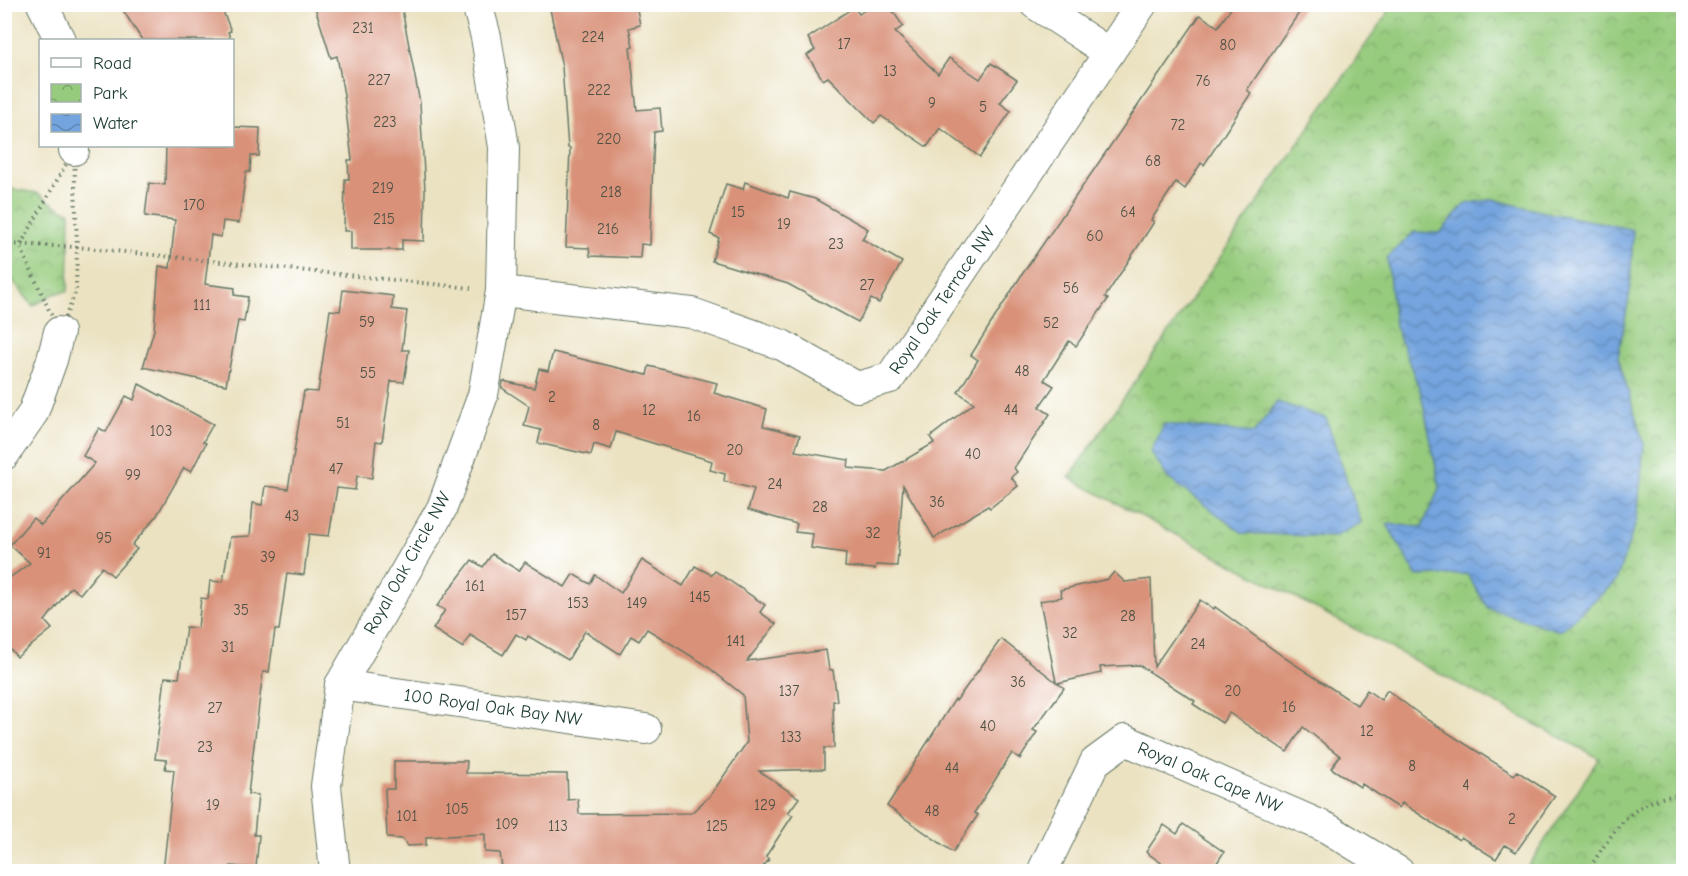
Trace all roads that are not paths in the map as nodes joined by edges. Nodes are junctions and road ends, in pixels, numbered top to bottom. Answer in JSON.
{"nodes":[{"id":1,"x":42,"y":4,"type":"edge"},
{"id":2,"x":477,"y":4,"type":"edge"},
{"id":3,"x":1035,"y":4,"type":"edge"},
{"id":4,"x":1142,"y":4,"type":"edge"},
{"id":5,"x":60,"y":39,"type":"edge"},
{"id":6,"x":1109,"y":54,"type":"junction"},
{"id":7,"x":501,"y":291,"type":"junction"},
{"id":8,"x":59,"y":332,"type":"road end"},
{"id":9,"x":4,"y":455,"type":"edge"},
{"id":10,"x":339,"y":685,"type":"junction"},
{"id":11,"x":646,"y":729,"type":"dead end"},
{"id":12,"x":1044,"y":868,"type":"dead end"},
{"id":13,"x":335,"y":872,"type":"edge"},
{"id":14,"x":1399,"y":872,"type":"edge"}],
"edges":[{"from":1,"to":5,"type":"street"},
{"from":2,"to":7,"type":"street","name":"Royal Oak Circle NW"},
{"from":3,"to":6,"type":"street"},
{"from":4,"to":6,"type":"street","name":"Royal Oak Terrace NW"},
{"from":6,"to":7,"type":"street","name":"Royal Oak Terrace NW"},
{"from":7,"to":10,"type":"street","name":"Royal Oak Circle NW"},
{"from":8,"to":9,"type":"street"},
{"from":10,"to":11,"type":"street","name":"100 Royal Oak Bay NW"},
{"from":10,"to":13,"type":"street","name":"Royal Oak Circle NW"},
{"from":12,"to":14,"type":"street","name":"Royal Oak Cape NW"}]}
